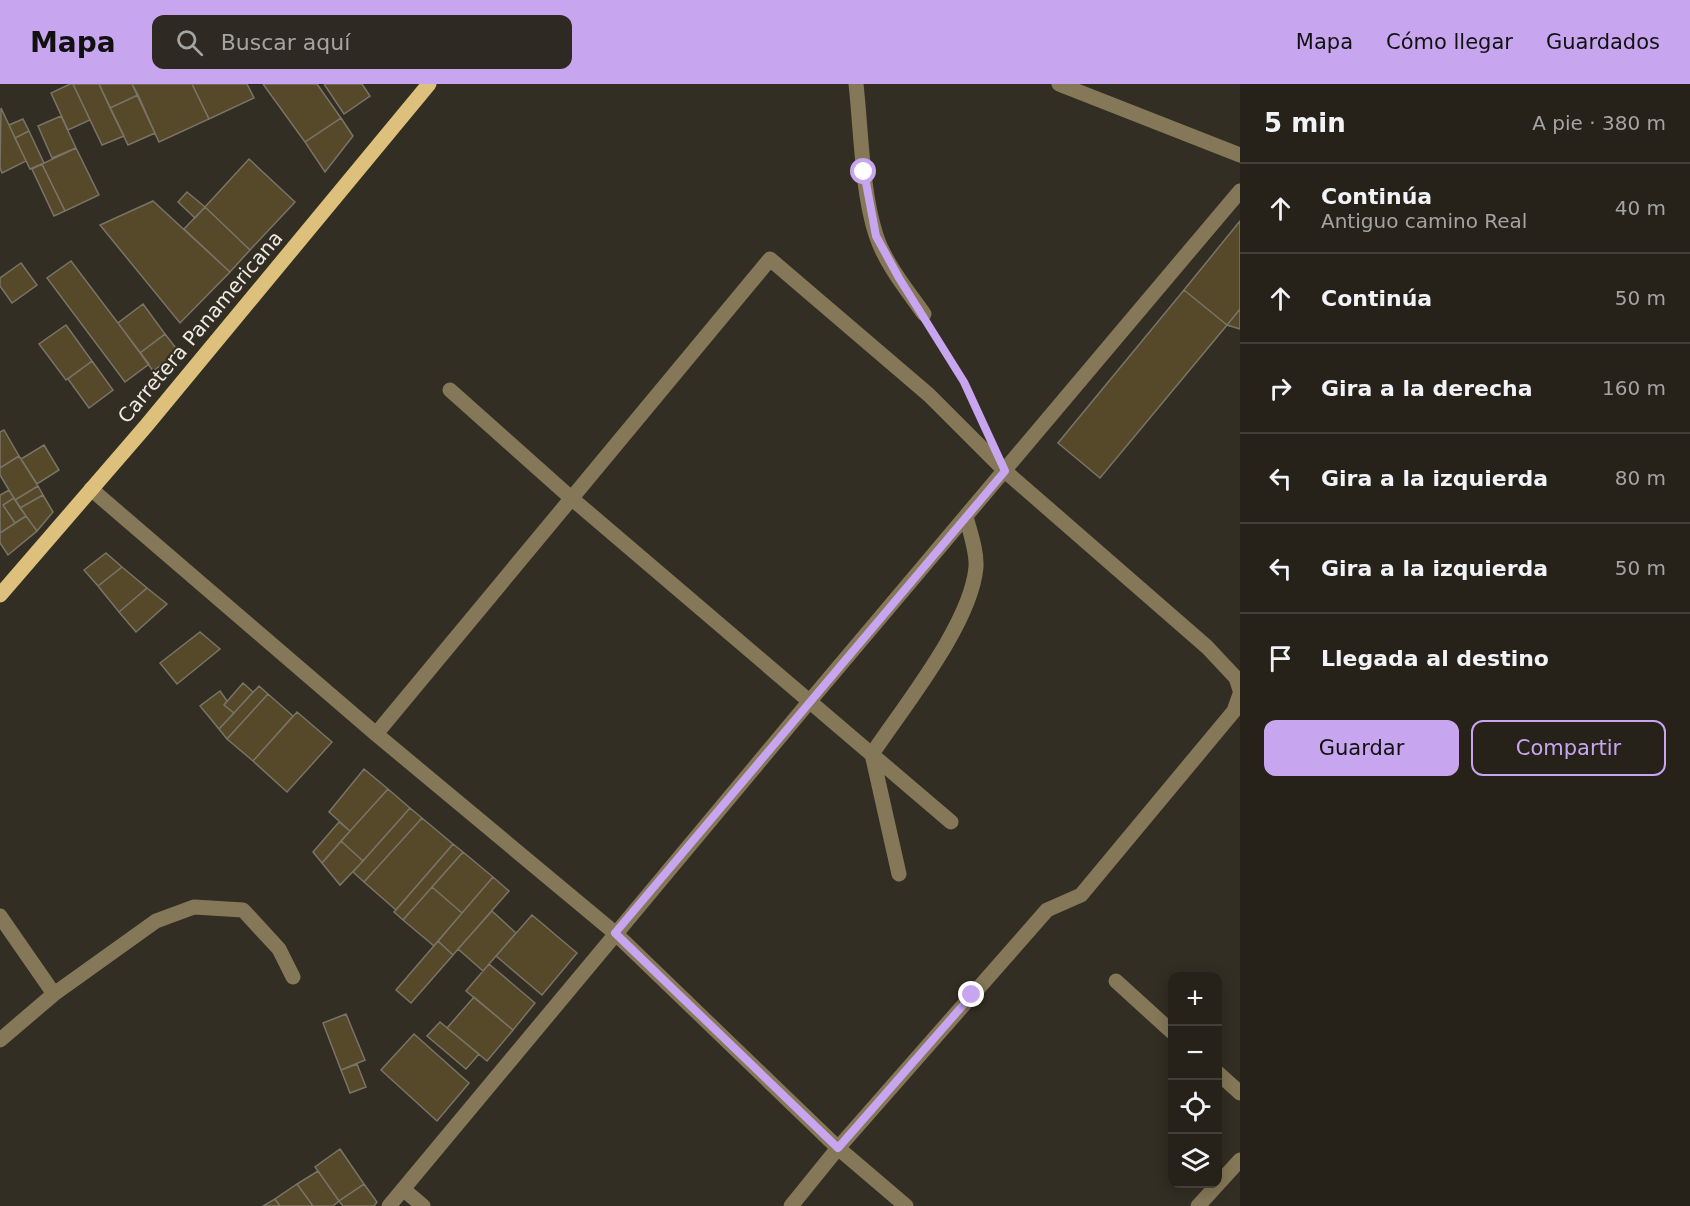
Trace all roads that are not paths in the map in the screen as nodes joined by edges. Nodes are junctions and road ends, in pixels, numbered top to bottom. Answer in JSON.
{"nodes":[{"id":1,"x":429,"y":84,"type":"edge"},
{"id":2,"x":856,"y":84,"type":"edge"},
{"id":3,"x":1059,"y":84,"type":"edge"},
{"id":4,"x":1240,"y":155,"type":"edge"},
{"id":5,"x":1240,"y":191,"type":"edge"},
{"id":6,"x":924,"y":314,"type":"road end"},
{"id":7,"x":450,"y":390,"type":"dead end"},
{"id":8,"x":1005,"y":471,"type":"junction"},
{"id":9,"x":91,"y":489,"type":"junction"},
{"id":10,"x":570,"y":497,"type":"junction"},
{"id":11,"x":966,"y":517,"type":"junction"},
{"id":12,"x":0,"y":595,"type":"edge"},
{"id":13,"x":1240,"y":692,"type":"edge"},
{"id":14,"x":809,"y":702,"type":"junction"},
{"id":15,"x":376,"y":734,"type":"junction"},
{"id":16,"x":872,"y":754,"type":"junction"},
{"id":17,"x":951,"y":822,"type":"dead end"},
{"id":18,"x":899,"y":874,"type":"dead end"},
{"id":19,"x":0,"y":916,"type":"edge"},
{"id":20,"x":615,"y":933,"type":"junction"},
{"id":21,"x":292,"y":977,"type":"dead end"},
{"id":22,"x":1116,"y":981,"type":"dead end"},
{"id":23,"x":54,"y":994,"type":"junction"},
{"id":24,"x":1168,"y":1028,"type":"edge"},
{"id":25,"x":0,"y":1040,"type":"edge"},
{"id":26,"x":1222,"y":1077,"type":"edge"},
{"id":27,"x":1240,"y":1093,"type":"edge"},
{"id":28,"x":838,"y":1148,"type":"junction"},
{"id":29,"x":1240,"y":1160,"type":"edge"},
{"id":30,"x":403,"y":1189,"type":"junction"},
{"id":31,"x":389,"y":1206,"type":"edge"},
{"id":32,"x":423,"y":1206,"type":"edge"},
{"id":33,"x":791,"y":1206,"type":"edge"},
{"id":34,"x":906,"y":1206,"type":"edge"},
{"id":35,"x":1198,"y":1206,"type":"edge"}],
"edges":[{"from":1,"to":9,"type":"main road","name":"Carretera Panamericana"},
{"from":2,"to":6,"type":"street"},
{"from":3,"to":4,"type":"street"},
{"from":5,"to":8,"type":"street"},
{"from":7,"to":10,"type":"street"},
{"from":8,"to":10,"type":"street"},
{"from":8,"to":11,"type":"street"},
{"from":8,"to":13,"type":"street"},
{"from":9,"to":12,"type":"main road","name":"Carretera Panamericana"},
{"from":9,"to":15,"type":"street"},
{"from":10,"to":14,"type":"street"},
{"from":10,"to":15,"type":"street"},
{"from":11,"to":14,"type":"street"},
{"from":11,"to":16,"type":"street"},
{"from":13,"to":28,"type":"street"},
{"from":14,"to":16,"type":"street"},
{"from":14,"to":20,"type":"street"},
{"from":15,"to":20,"type":"street"},
{"from":16,"to":17,"type":"street"},
{"from":16,"to":18,"type":"street"},
{"from":19,"to":23,"type":"street"},
{"from":20,"to":28,"type":"street"},
{"from":20,"to":30,"type":"street"},
{"from":21,"to":23,"type":"street"},
{"from":22,"to":24,"type":"street"},
{"from":23,"to":25,"type":"street"},
{"from":26,"to":27,"type":"street"},
{"from":28,"to":33,"type":"street"},
{"from":28,"to":34,"type":"street"},
{"from":29,"to":35,"type":"street"},
{"from":30,"to":31,"type":"street"},
{"from":30,"to":32,"type":"street"}]}
